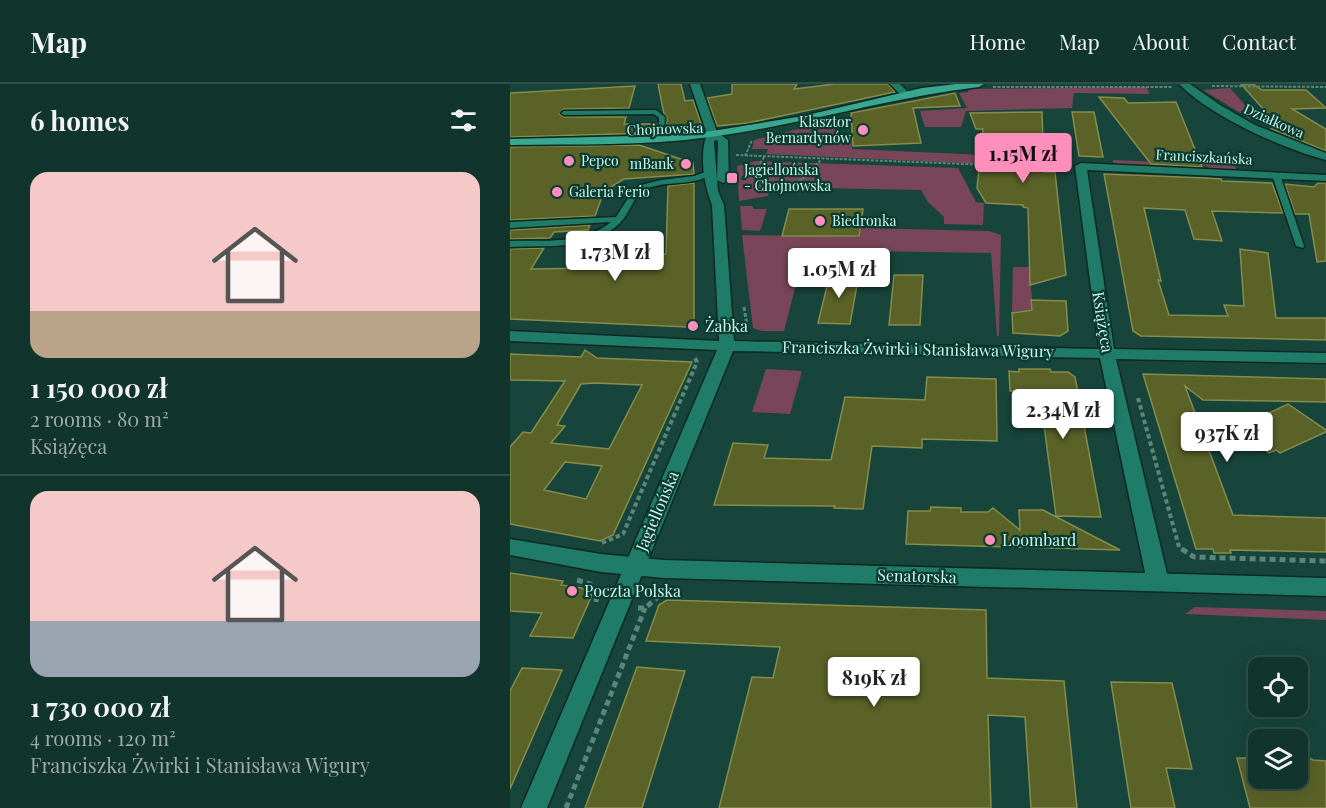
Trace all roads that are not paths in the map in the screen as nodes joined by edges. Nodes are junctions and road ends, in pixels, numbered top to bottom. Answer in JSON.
{"nodes":[{"id":1,"x":695,"y":84,"type":"edge"},
{"id":2,"x":895,"y":84,"type":"edge"},
{"id":3,"x":979,"y":84,"type":"edge"},
{"id":4,"x":1180,"y":85,"type":"edge"},
{"id":5,"x":906,"y":95,"type":"junction"},
{"id":6,"x":564,"y":113,"type":"dead end"},
{"id":7,"x":803,"y":119,"type":"junction"},
{"id":8,"x":710,"y":138,"type":"junction"},
{"id":9,"x":655,"y":139,"type":"junction"},
{"id":10,"x":723,"y":140,"type":"junction"},
{"id":11,"x":510,"y":142,"type":"edge"},
{"id":12,"x":526,"y":142,"type":"junction"},
{"id":13,"x":1326,"y":157,"type":"edge"},
{"id":14,"x":1074,"y":170,"type":"joint"},
{"id":15,"x":1276,"y":175,"type":"junction"},
{"id":16,"x":1326,"y":177,"type":"edge"},
{"id":17,"x":711,"y":178,"type":"junction"},
{"id":18,"x":718,"y":205,"type":"junction"},
{"id":19,"x":619,"y":219,"type":"junction"},
{"id":20,"x":510,"y":225,"type":"edge"},
{"id":21,"x":510,"y":244,"type":"edge"},
{"id":22,"x":1300,"y":246,"type":"dead end"},
{"id":23,"x":510,"y":336,"type":"edge"},
{"id":24,"x":728,"y":346,"type":"junction"},
{"id":25,"x":1107,"y":353,"type":"junction"},
{"id":26,"x":1326,"y":358,"type":"edge"},
{"id":27,"x":510,"y":547,"type":"edge"},
{"id":28,"x":634,"y":567,"type":"junction"},
{"id":29,"x":1158,"y":582,"type":"junction"},
{"id":30,"x":1326,"y":587,"type":"edge"},
{"id":31,"x":534,"y":808,"type":"edge"}],
"edges":[{"from":1,"to":8,"type":"street","name":"Jagiellońska"},
{"from":2,"to":5,"type":"street"},
{"from":3,"to":5,"type":"main road","name":"Chojnowska"},
{"from":4,"to":13,"type":"street","name":"Działkowa"},
{"from":5,"to":7,"type":"main road","name":"Chojnowska"},
{"from":6,"to":9,"type":"lane"},
{"from":7,"to":8,"type":"main road","name":"Chojnowska"},
{"from":7,"to":10,"type":"main road","name":"Chojnowska"},
{"from":8,"to":9,"type":"main road","name":"Chojnowska"},
{"from":8,"to":10,"type":"main road","name":"Chojnowska"},
{"from":8,"to":12,"type":"main road","name":"Chojnowska"},
{"from":8,"to":17,"type":"street","name":"Jagiellońska"},
{"from":9,"to":12,"type":"main road","name":"Chojnowska"},
{"from":10,"to":18,"type":"street","name":"Jagiellońska"},
{"from":11,"to":12,"type":"main road","name":"Chojnowska"},
{"from":14,"to":15,"type":"street","name":"Franciszkańska"},
{"from":14,"to":25,"type":"street","name":"Książęca"},
{"from":15,"to":16,"type":"street","name":"Franciszkańska"},
{"from":15,"to":22,"type":"lane"},
{"from":17,"to":18,"type":"street","name":"Jagiellońska"},
{"from":17,"to":19,"type":"lane"},
{"from":18,"to":24,"type":"street","name":"Jagiellońska"},
{"from":19,"to":20,"type":"lane"},
{"from":19,"to":21,"type":"lane"},
{"from":23,"to":24,"type":"street","name":"Franciszka Żwirki i Stanisława Wigury"},
{"from":24,"to":25,"type":"street","name":"Franciszka Żwirki i Stanisława Wigury"},
{"from":24,"to":28,"type":"street","name":"Jagiellońska"},
{"from":25,"to":26,"type":"street","name":"Franciszka Żwirki i Stanisława Wigury"},
{"from":25,"to":29,"type":"street","name":"Książęca"},
{"from":27,"to":28,"type":"street","name":"Senatorska"},
{"from":28,"to":29,"type":"street","name":"Senatorska"},
{"from":28,"to":31,"type":"street","name":"Jagiellońska"},
{"from":29,"to":30,"type":"street","name":"Senatorska"}]}
